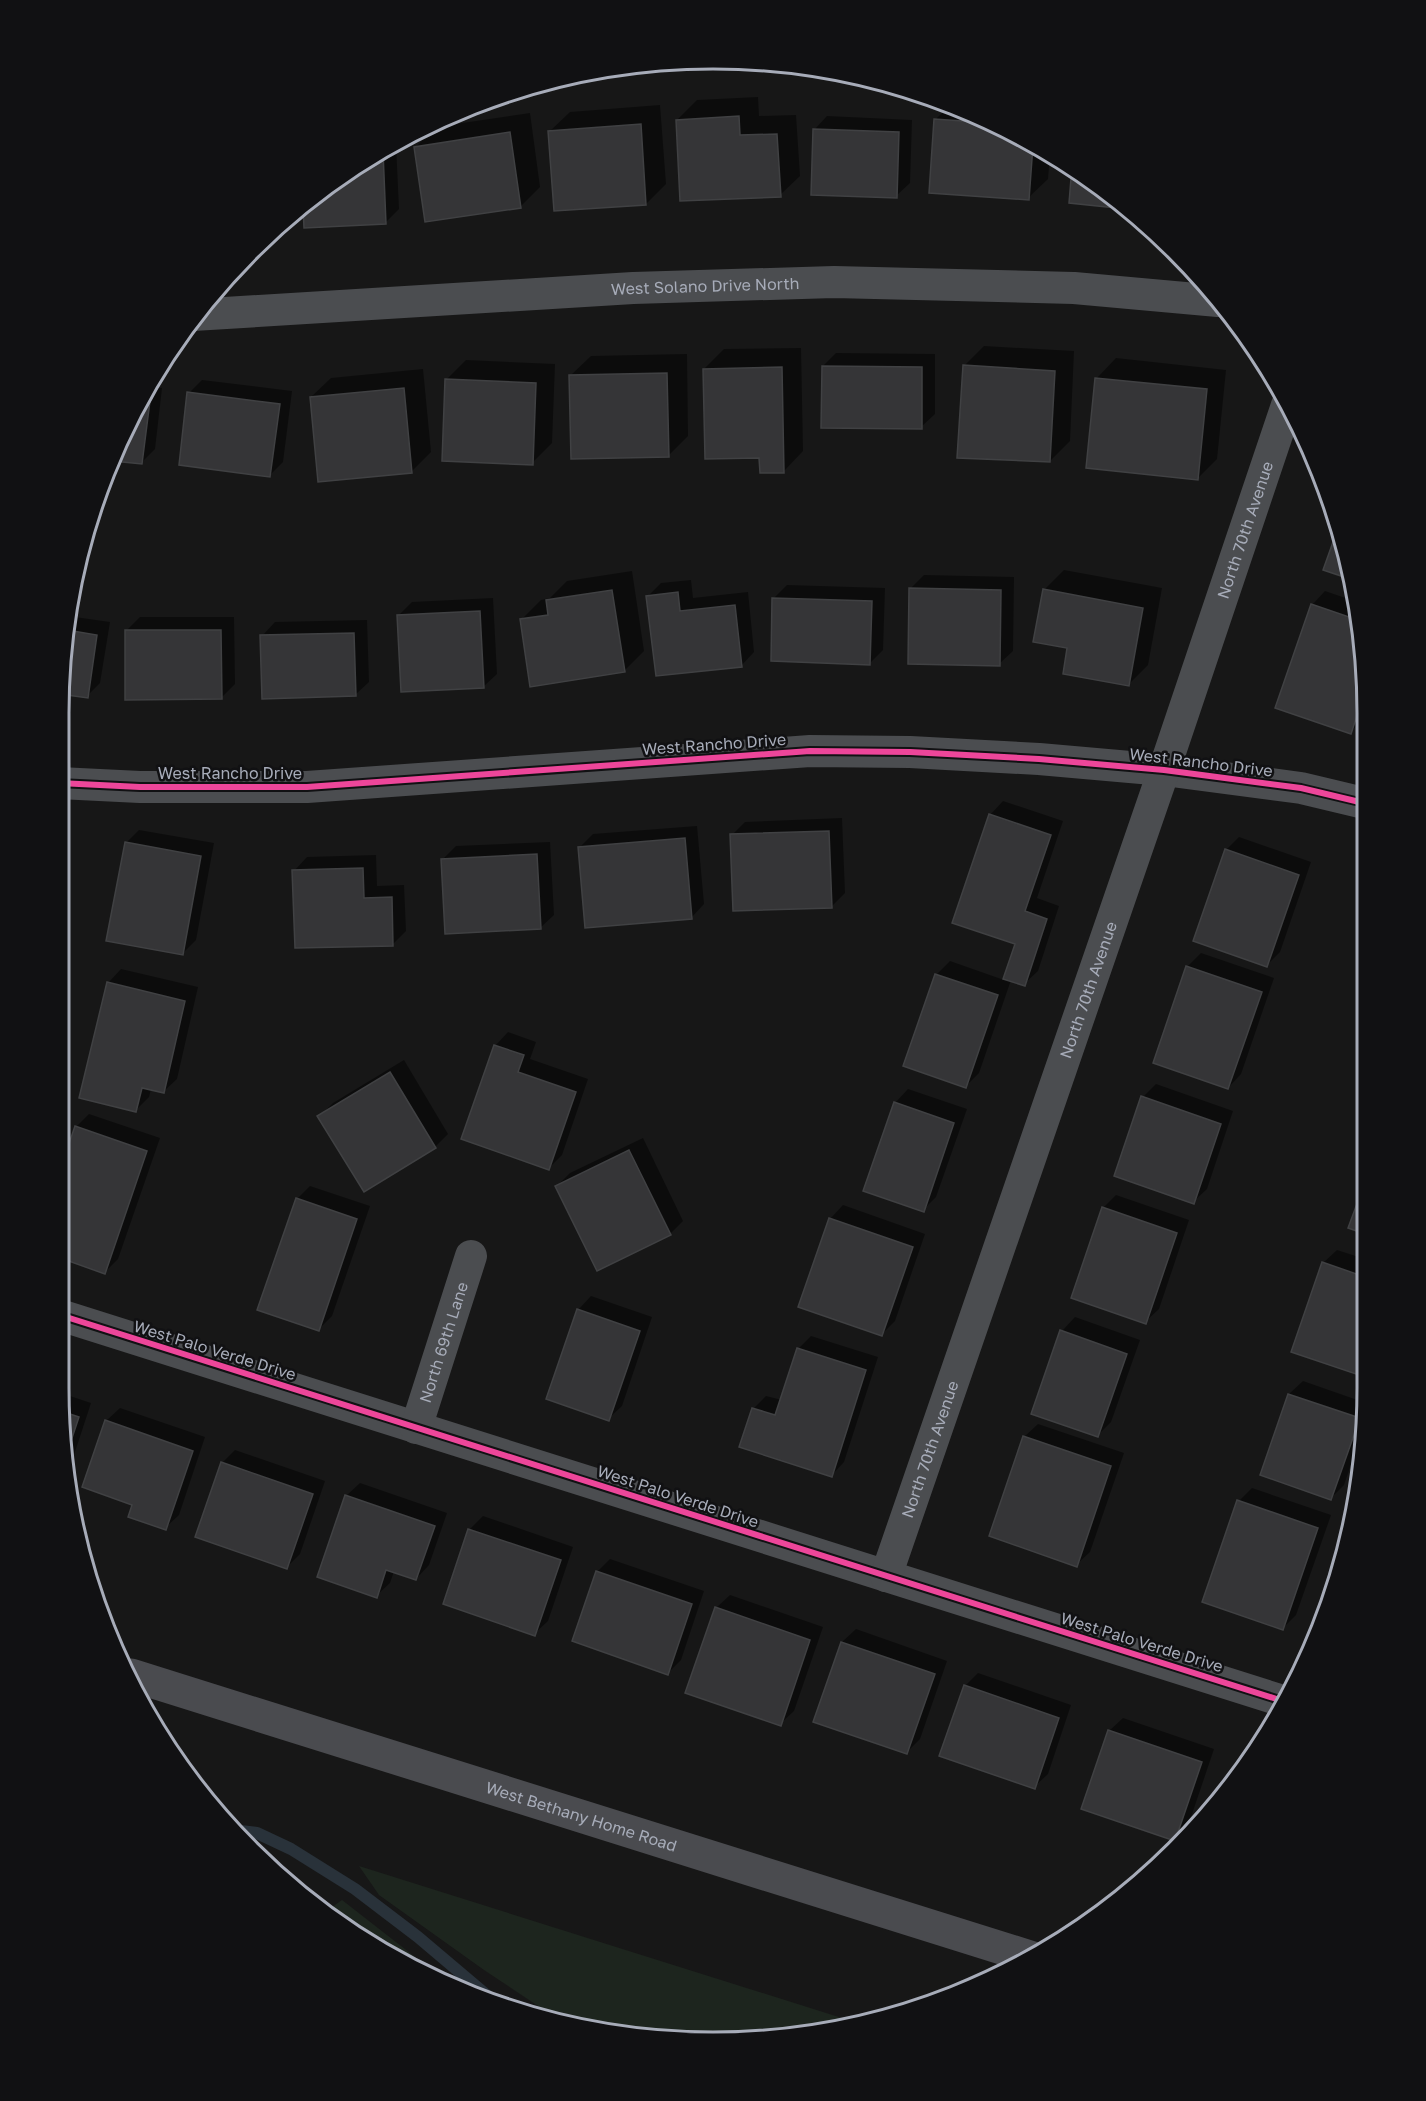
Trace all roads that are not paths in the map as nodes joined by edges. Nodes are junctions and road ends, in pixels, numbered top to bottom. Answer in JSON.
{"nodes":[{"id":1,"x":1207,"y":300,"type":"edge"},
{"id":2,"x":208,"y":314,"type":"edge"},
{"id":3,"x":1284,"y":415,"type":"edge"},
{"id":4,"x":1164,"y":770,"type":"junction"},
{"id":5,"x":69,"y":783,"type":"edge"},
{"id":6,"x":1357,"y":801,"type":"edge"},
{"id":7,"x":471,"y":1256,"type":"dead end"},
{"id":8,"x":69,"y":1318,"type":"edge"},
{"id":9,"x":416,"y":1428,"type":"junction"},
{"id":10,"x":886,"y":1576,"type":"junction"},
{"id":11,"x":137,"y":1677,"type":"edge"},
{"id":12,"x":1277,"y":1699,"type":"edge"},
{"id":13,"x":1020,"y":1954,"type":"edge"}],
"edges":[{"from":1,"to":2,"type":"street","name":"West Solano Drive North"},
{"from":3,"to":4,"type":"street","name":"North 70th Avenue"},
{"from":4,"to":5,"type":"street","name":"West Rancho Drive"},
{"from":4,"to":6,"type":"street","name":"West Rancho Drive"},
{"from":4,"to":10,"type":"street","name":"North 70th Avenue"},
{"from":7,"to":9,"type":"street","name":"North 69th Lane"},
{"from":8,"to":9,"type":"street","name":"West Palo Verde Drive"},
{"from":9,"to":10,"type":"street","name":"West Palo Verde Drive"},
{"from":10,"to":12,"type":"street","name":"West Palo Verde Drive"},
{"from":11,"to":13,"type":"main road","name":"West Bethany Home Road"}]}
